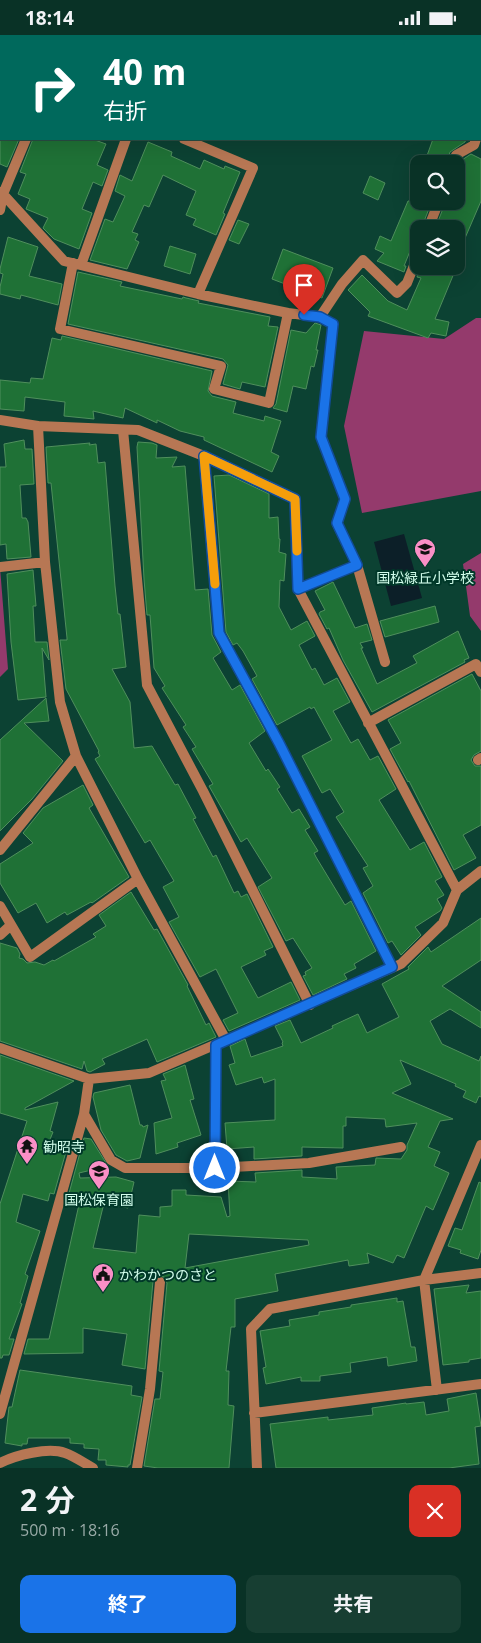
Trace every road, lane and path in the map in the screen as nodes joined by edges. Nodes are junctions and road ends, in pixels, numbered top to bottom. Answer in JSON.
{"nodes":[{"id":1,"x":26,"y":140,"type":"edge"},
{"id":2,"x":126,"y":140,"type":"edge"},
{"id":3,"x":186,"y":140,"type":"edge"},
{"id":4,"x":476,"y":140,"type":"edge"},
{"id":5,"x":456,"y":155,"type":"edge"},
{"id":6,"x":2,"y":193,"type":"edge"},
{"id":7,"x":0,"y":210,"type":"edge"},
{"id":8,"x":77,"y":264,"type":"junction"},
{"id":9,"x":410,"y":275,"type":"edge"},
{"id":10,"x":198,"y":294,"type":"junction"},
{"id":11,"x":288,"y":313,"type":"junction"},
{"id":12,"x":320,"y":317,"type":"junction"},
{"id":13,"x":0,"y":420,"type":"edge"},
{"id":14,"x":38,"y":426,"type":"junction"},
{"id":15,"x":123,"y":430,"type":"junction"},
{"id":16,"x":204,"y":456,"type":"junction"},
{"id":17,"x":45,"y":563,"type":"junction"},
{"id":18,"x":357,"y":565,"type":"junction"},
{"id":19,"x":0,"y":567,"type":"edge"},
{"id":20,"x":298,"y":589,"type":"junction"},
{"id":21,"x":385,"y":662,"type":"dead end"},
{"id":22,"x":481,"y":671,"type":"edge"},
{"id":23,"x":368,"y":723,"type":"junction"},
{"id":24,"x":76,"y":756,"type":"junction"},
{"id":25,"x":0,"y":850,"type":"edge"},
{"id":26,"x":481,"y":871,"type":"edge"},
{"id":27,"x":138,"y":879,"type":"junction"},
{"id":28,"x":458,"y":890,"type":"junction"},
{"id":29,"x":0,"y":905,"type":"edge"},
{"id":30,"x":11,"y":925,"type":"junction"},
{"id":31,"x":0,"y":935,"type":"edge"},
{"id":32,"x":392,"y":967,"type":"junction"},
{"id":33,"x":310,"y":1005,"type":"junction"},
{"id":34,"x":226,"y":1040,"type":"junction"},
{"id":35,"x":216,"y":1045,"type":"junction"},
{"id":36,"x":0,"y":1048,"type":"edge"},
{"id":37,"x":89,"y":1079,"type":"junction"},
{"id":38,"x":84,"y":1114,"type":"junction"},
{"id":39,"x":481,"y":1145,"type":"edge"},
{"id":40,"x":401,"y":1147,"type":"dead end"},
{"id":41,"x":215,"y":1168,"type":"junction"},
{"id":42,"x":481,"y":1273,"type":"edge"},
{"id":43,"x":424,"y":1280,"type":"junction"},
{"id":44,"x":160,"y":1282,"type":"dead end"},
{"id":45,"x":481,"y":1384,"type":"edge"},
{"id":46,"x":437,"y":1390,"type":"junction"},
{"id":47,"x":254,"y":1413,"type":"junction"},
{"id":48,"x":0,"y":1414,"type":"edge"},
{"id":49,"x":0,"y":1463,"type":"edge"},
{"id":50,"x":93,"y":1468,"type":"edge"},
{"id":51,"x":137,"y":1468,"type":"edge"},
{"id":52,"x":257,"y":1468,"type":"edge"}],
"edges":[{"from":1,"to":6,"type":"street"},
{"from":2,"to":8,"type":"street"},
{"from":3,"to":10,"type":"street"},
{"from":4,"to":5,"type":"street"},
{"from":6,"to":7,"type":"street"},
{"from":6,"to":8,"type":"street"},
{"from":8,"to":10,"type":"street"},
{"from":8,"to":11,"type":"street"},
{"from":9,"to":12,"type":"street"},
{"from":10,"to":11,"type":"street"},
{"from":11,"to":12,"type":"street"},
{"from":12,"to":18,"type":"street"},
{"from":13,"to":14,"type":"street"},
{"from":14,"to":15,"type":"street"},
{"from":14,"to":17,"type":"street"},
{"from":15,"to":16,"type":"street"},
{"from":15,"to":33,"type":"street"},
{"from":16,"to":20,"type":"street"},
{"from":16,"to":32,"type":"street"},
{"from":17,"to":19,"type":"street"},
{"from":17,"to":24,"type":"street"},
{"from":18,"to":20,"type":"street"},
{"from":18,"to":21,"type":"street"},
{"from":20,"to":23,"type":"street"},
{"from":22,"to":23,"type":"street"},
{"from":23,"to":28,"type":"street"},
{"from":24,"to":25,"type":"street"},
{"from":24,"to":27,"type":"street"},
{"from":26,"to":28,"type":"street"},
{"from":27,"to":30,"type":"street"},
{"from":27,"to":34,"type":"street"},
{"from":28,"to":32,"type":"street"},
{"from":29,"to":30,"type":"street"},
{"from":30,"to":31,"type":"street"},
{"from":32,"to":33,"type":"street"},
{"from":33,"to":34,"type":"street"},
{"from":34,"to":35,"type":"street"},
{"from":35,"to":37,"type":"street"},
{"from":35,"to":41,"type":"street"},
{"from":36,"to":37,"type":"street"},
{"from":37,"to":38,"type":"street"},
{"from":38,"to":41,"type":"street"},
{"from":38,"to":48,"type":"street"},
{"from":39,"to":43,"type":"street"},
{"from":40,"to":41,"type":"street"},
{"from":42,"to":43,"type":"street"},
{"from":43,"to":46,"type":"street"},
{"from":43,"to":47,"type":"street"},
{"from":44,"to":51,"type":"street"},
{"from":45,"to":46,"type":"street"},
{"from":46,"to":47,"type":"street"},
{"from":47,"to":52,"type":"street"},
{"from":49,"to":50,"type":"street"}]}
